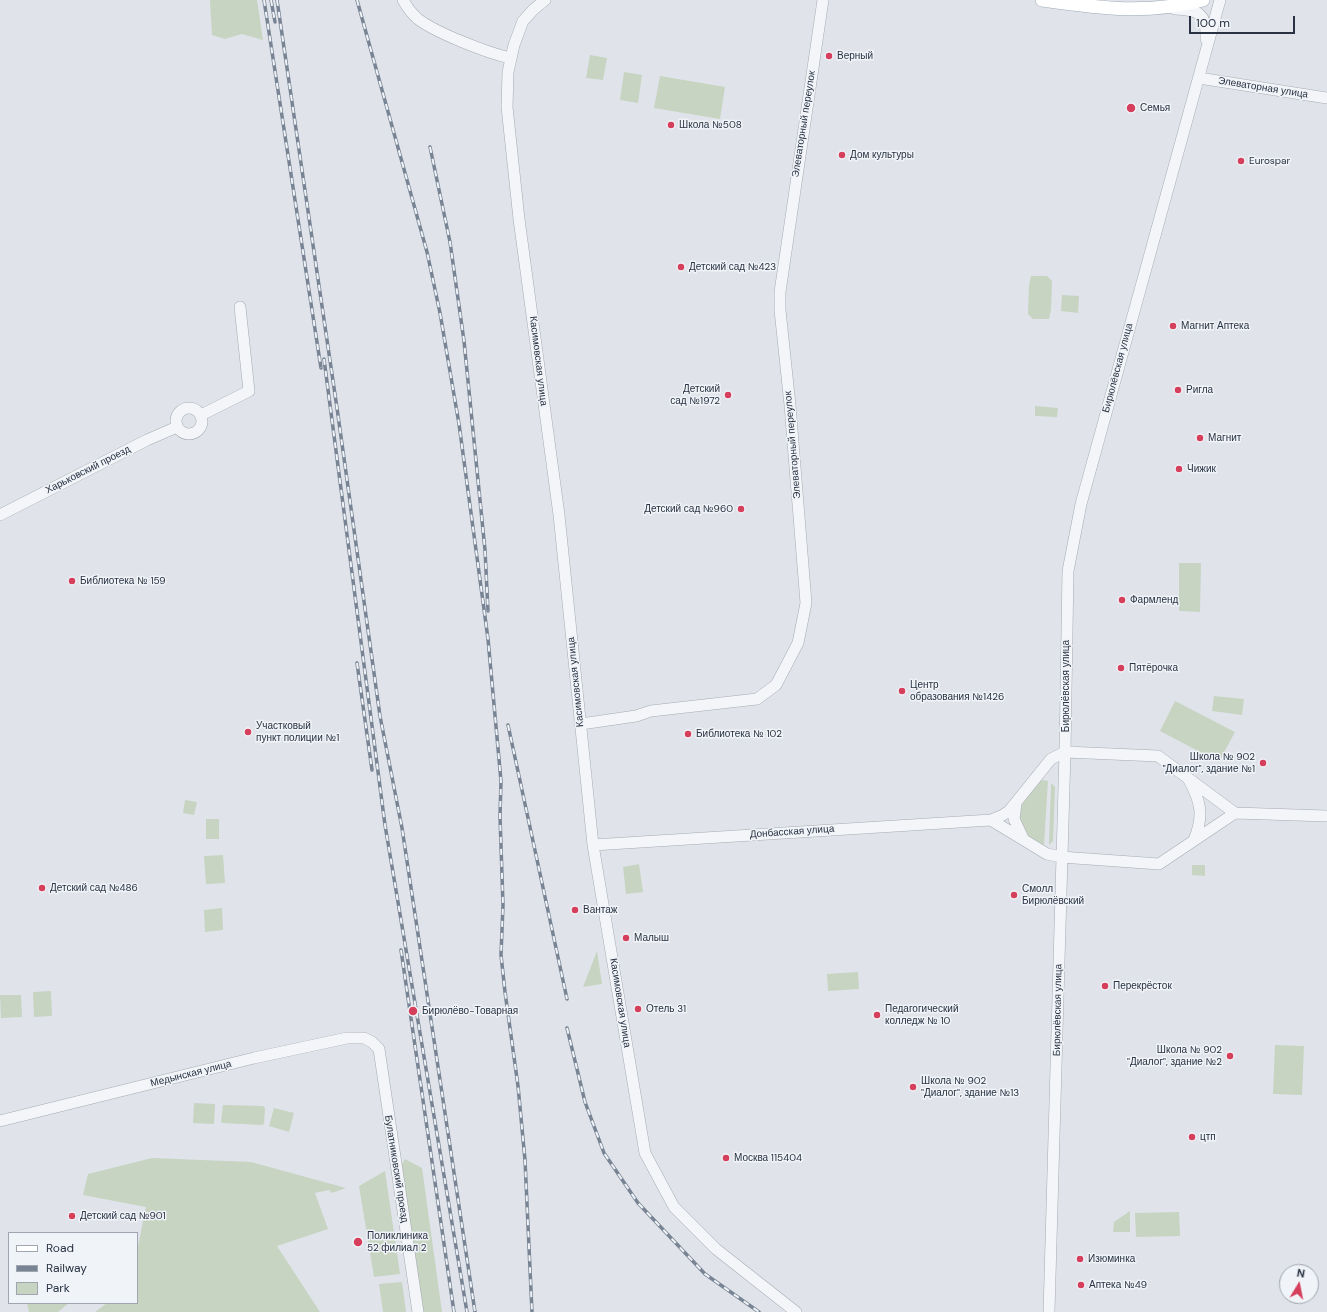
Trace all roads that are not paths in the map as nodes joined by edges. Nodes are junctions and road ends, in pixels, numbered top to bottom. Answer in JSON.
{"nodes":[{"id":1,"x":403,"y":0,"type":"edge"},
{"id":2,"x":545,"y":0,"type":"edge"},
{"id":3,"x":823,"y":0,"type":"edge"},
{"id":4,"x":1042,"y":0,"type":"edge"},
{"id":5,"x":1203,"y":0,"type":"edge"},
{"id":6,"x":1220,"y":0,"type":"edge"},
{"id":7,"x":1150,"y":9,"type":"junction"},
{"id":8,"x":1205,"y":56,"type":"junction"},
{"id":9,"x":510,"y":58,"type":"junction"},
{"id":10,"x":1199,"y":78,"type":"junction"},
{"id":11,"x":1327,"y":98,"type":"edge"},
{"id":12,"x":240,"y":307,"type":"dead end"},
{"id":13,"x":201,"y":415,"type":"junction"},
{"id":14,"x":177,"y":427,"type":"junction"},
{"id":15,"x":0,"y":515,"type":"edge"},
{"id":16,"x":581,"y":724,"type":"junction"},
{"id":17,"x":1065,"y":752,"type":"junction"},
{"id":18,"x":1188,"y":778,"type":"junction"},
{"id":19,"x":1019,"y":798,"type":"junction"},
{"id":20,"x":1235,"y":813,"type":"junction"},
{"id":21,"x":1327,"y":816,"type":"edge"},
{"id":22,"x":991,"y":820,"type":"junction"},
{"id":23,"x":1025,"y":840,"type":"junction"},
{"id":24,"x":1194,"y":840,"type":"junction"},
{"id":25,"x":593,"y":845,"type":"junction"},
{"id":26,"x":1061,"y":857,"type":"junction"},
{"id":27,"x":379,"y":1049,"type":"joint"},
{"id":28,"x":0,"y":1121,"type":"edge"},
{"id":29,"x":418,"y":1312,"type":"edge"},
{"id":30,"x":796,"y":1312,"type":"edge"},
{"id":31,"x":1048,"y":1312,"type":"edge"}],
"edges":[{"from":1,"to":9,"type":"street"},
{"from":2,"to":9,"type":"street","name":"Касимовская улица"},
{"from":3,"to":16,"type":"street","name":"Элеваторный переулок"},
{"from":4,"to":7,"type":"main road"},
{"from":5,"to":7,"type":"main road"},
{"from":6,"to":8,"type":"street"},
{"from":7,"to":8,"type":"street"},
{"from":8,"to":10,"type":"street","name":"Бирюлёвская улица"},
{"from":9,"to":16,"type":"street","name":"Касимовская улица"},
{"from":10,"to":11,"type":"street","name":"Элеваторная улица"},
{"from":10,"to":17,"type":"street","name":"Бирюлёвская улица"},
{"from":12,"to":13,"type":"street"},
{"from":13,"to":14,"type":"street"},
{"from":13,"to":14,"type":"street"},
{"from":14,"to":15,"type":"street","name":"Харьковский проезд"},
{"from":16,"to":25,"type":"street","name":"Касимовская улица"},
{"from":17,"to":18,"type":"street"},
{"from":17,"to":19,"type":"street"},
{"from":17,"to":26,"type":"street","name":"Бирюлёвская улица"},
{"from":18,"to":20,"type":"street"},
{"from":18,"to":24,"type":"street"},
{"from":19,"to":22,"type":"street"},
{"from":19,"to":23,"type":"street"},
{"from":20,"to":21,"type":"street"},
{"from":20,"to":24,"type":"street"},
{"from":22,"to":23,"type":"street"},
{"from":22,"to":25,"type":"street","name":"Донбасская улица"},
{"from":23,"to":26,"type":"street"},
{"from":24,"to":26,"type":"street"},
{"from":25,"to":30,"type":"street","name":"Касимовская улица"},
{"from":26,"to":31,"type":"street","name":"Бирюлёвская улица"},
{"from":27,"to":28,"type":"street","name":"Медынская улица"},
{"from":27,"to":29,"type":"street","name":"Булатниковский проезд"}]}
